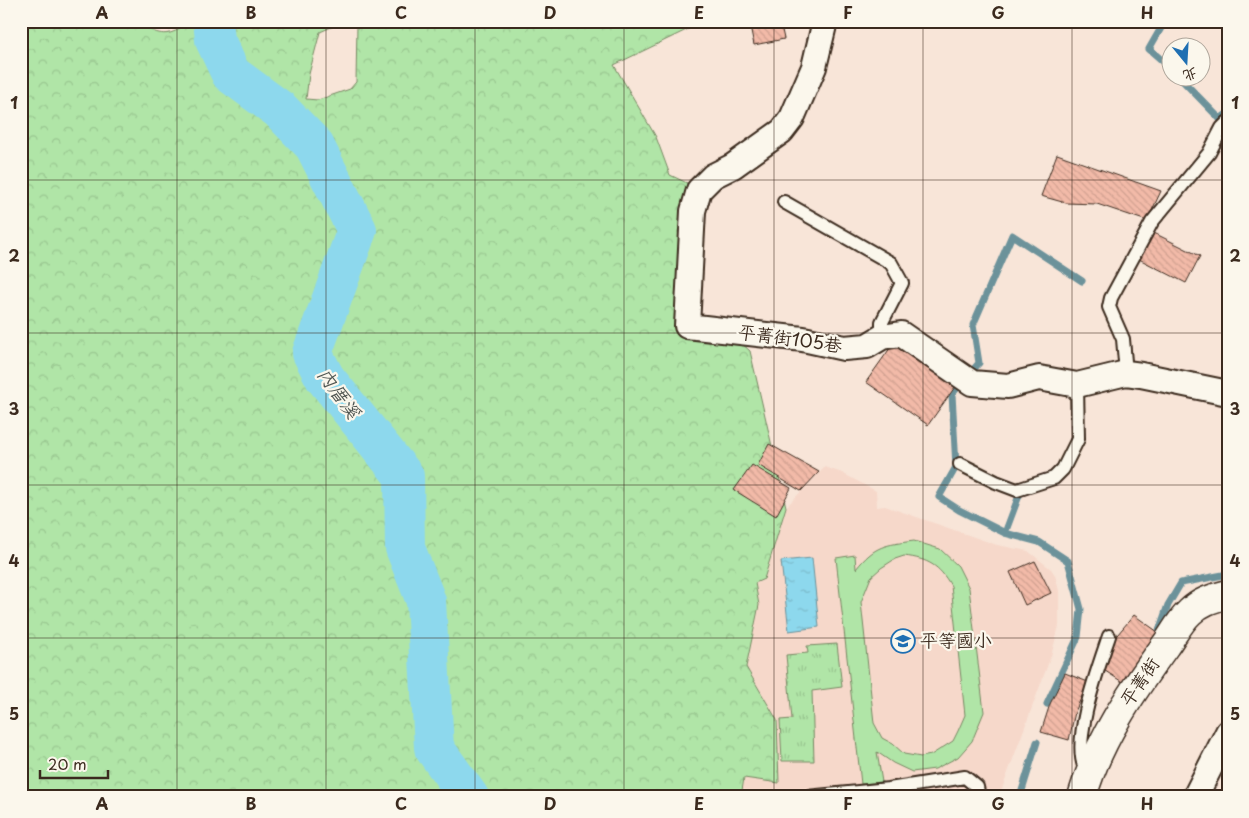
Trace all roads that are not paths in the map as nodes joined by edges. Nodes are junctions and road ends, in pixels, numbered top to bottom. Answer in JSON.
{"nodes":[{"id":1,"x":825,"y":21,"type":"edge"},
{"id":2,"x":1228,"y":122,"type":"edge"},
{"id":3,"x":784,"y":202,"type":"dead end"},
{"id":4,"x":882,"y":337,"type":"junction"},
{"id":5,"x":1126,"y":373,"type":"junction"},
{"id":6,"x":1077,"y":385,"type":"junction"},
{"id":7,"x":1228,"y":393,"type":"edge"},
{"id":8,"x":960,"y":464,"type":"dead end"},
{"id":9,"x":1228,"y":594,"type":"edge"},
{"id":10,"x":1109,"y":636,"type":"dead end"},
{"id":11,"x":1228,"y":732,"type":"edge"},
{"id":12,"x":1085,"y":786,"type":"edge"},
{"id":13,"x":807,"y":797,"type":"edge"},
{"id":14,"x":979,"y":797,"type":"edge"},
{"id":15,"x":1195,"y":797,"type":"edge"}],
"edges":[{"from":1,"to":4,"type":"street","name":"平菁街105巷"},
{"from":2,"to":5,"type":"lane"},
{"from":3,"to":4,"type":"lane"},
{"from":4,"to":6,"type":"street","name":"平菁街105巷"},
{"from":5,"to":6,"type":"street","name":"平菁街105巷"},
{"from":5,"to":7,"type":"street","name":"平菁街105巷"},
{"from":6,"to":8,"type":"lane"},
{"from":9,"to":12,"type":"street","name":"平菁街"},
{"from":10,"to":12,"type":"lane"},
{"from":11,"to":15,"type":"street"},
{"from":13,"to":14,"type":"lane"}]}
